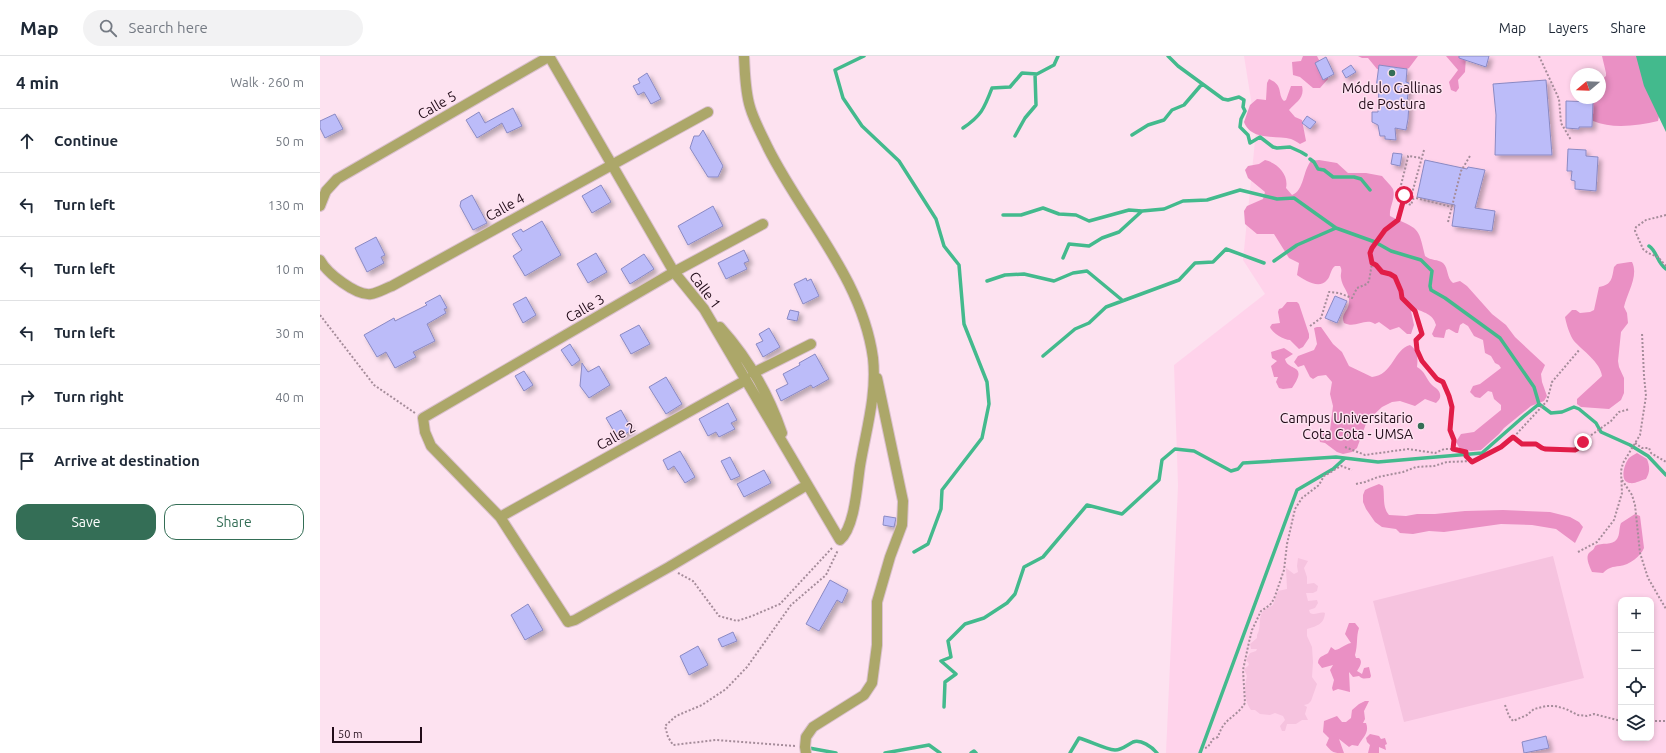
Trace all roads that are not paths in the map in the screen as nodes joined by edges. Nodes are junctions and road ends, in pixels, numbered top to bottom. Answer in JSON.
{"nodes":[{"id":1,"x":550,"y":56,"type":"edge"},
{"id":2,"x":744,"y":56,"type":"edge"},
{"id":3,"x":708,"y":112,"type":"dead end"},
{"id":4,"x":611,"y":164,"type":"junction"},
{"id":5,"x":320,"y":206,"type":"edge"},
{"id":6,"x":763,"y":224,"type":"dead end"},
{"id":7,"x":320,"y":260,"type":"edge"},
{"id":8,"x":674,"y":272,"type":"junction"},
{"id":9,"x":704,"y":309,"type":"junction"},
{"id":10,"x":811,"y":344,"type":"dead end"},
{"id":11,"x":873,"y":359,"type":"junction"},
{"id":12,"x":753,"y":373,"type":"junction"},
{"id":13,"x":746,"y":380,"type":"junction"},
{"id":14,"x":789,"y":454,"type":"junction"},
{"id":15,"x":808,"y":485,"type":"junction"},
{"id":16,"x":500,"y":517,"type":"junction"},
{"id":17,"x":805,"y":750,"type":"edge"}],
"edges":[{"from":1,"to":4,"type":"street","name":"Calle 1"},
{"from":1,"to":5,"type":"street","name":"Calle 5"},
{"from":2,"to":11,"type":"street"},
{"from":3,"to":4,"type":"street","name":"Calle 4"},
{"from":4,"to":7,"type":"street","name":"Calle 4"},
{"from":4,"to":8,"type":"street","name":"Calle 1"},
{"from":6,"to":8,"type":"street","name":"Calle 3"},
{"from":8,"to":9,"type":"street","name":"Calle 1"},
{"from":8,"to":16,"type":"street","name":"Calle 3"},
{"from":9,"to":12,"type":"street"},
{"from":9,"to":13,"type":"street","name":"Calle 1"},
{"from":10,"to":12,"type":"street"},
{"from":11,"to":15,"type":"street","name":"Calle 1"},
{"from":11,"to":17,"type":"street"},
{"from":12,"to":14,"type":"street"},
{"from":13,"to":14,"type":"street","name":"Calle 1"},
{"from":13,"to":16,"type":"street","name":"Calle 2"},
{"from":14,"to":15,"type":"street","name":"Calle 1"},
{"from":15,"to":16,"type":"street"}]}
